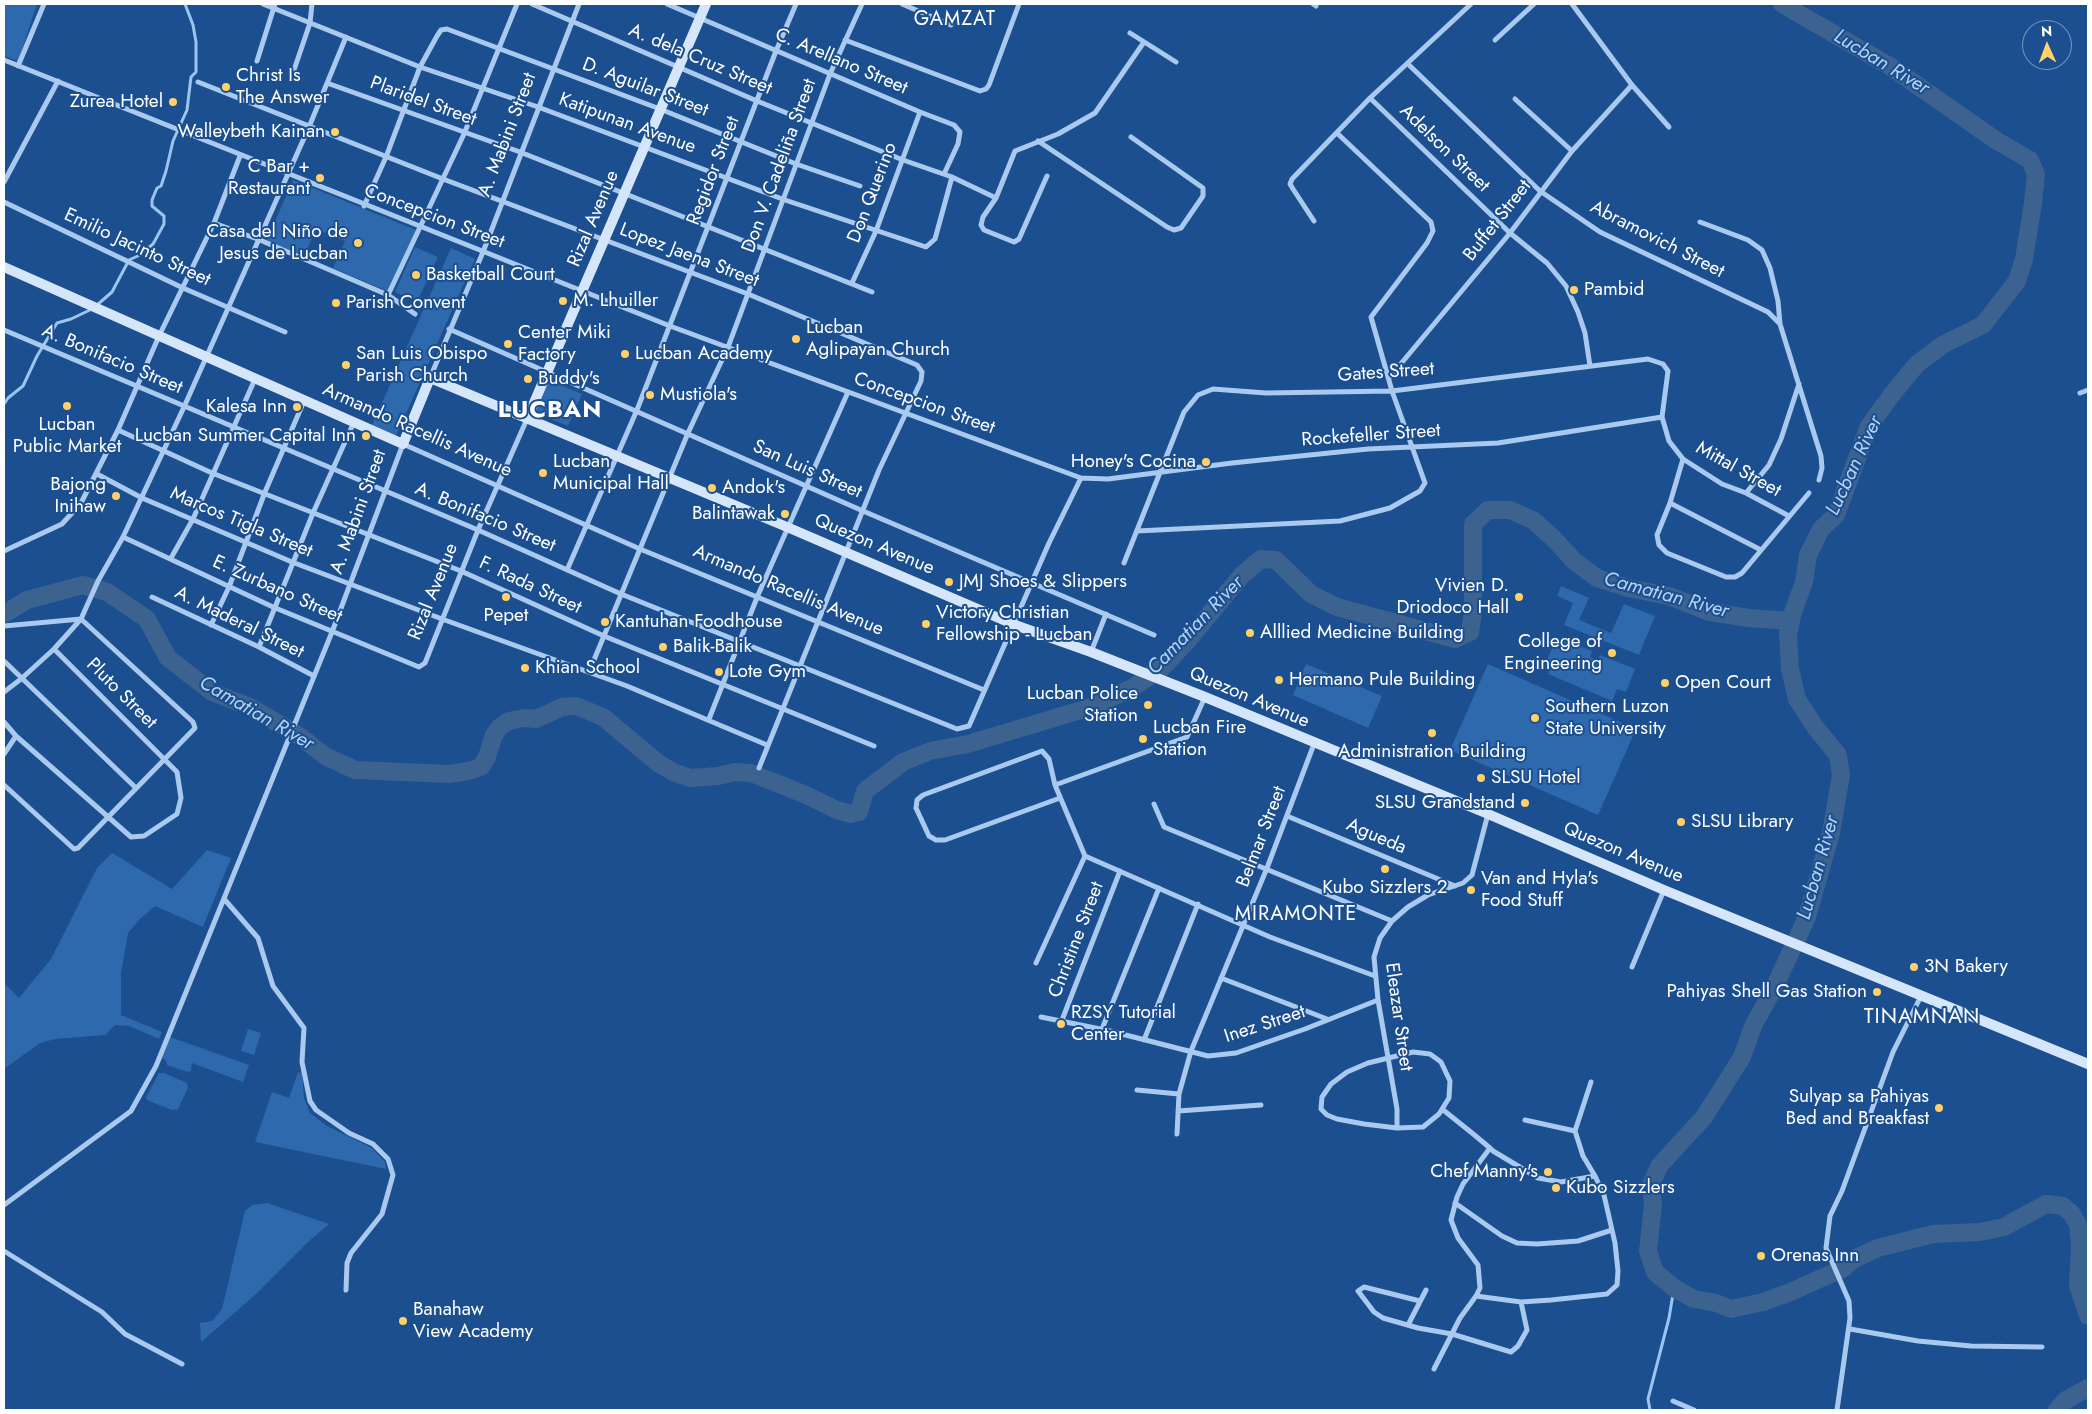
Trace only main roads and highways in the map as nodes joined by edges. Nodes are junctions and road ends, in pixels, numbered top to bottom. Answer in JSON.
{"nodes":[{"id":1,"x":706,"y":4,"type":"edge"},
{"id":2,"x":4,"y":267,"type":"edge"},
{"id":3,"x":430,"y":378,"type":"joint"},
{"id":4,"x":527,"y":419,"type":"junction"},
{"id":5,"x":403,"y":444,"type":"joint"},
{"id":6,"x":2088,"y":1064,"type":"edge"}],
"edges":[{"from":1,"to":4,"type":"main road","name":"Rizal Avenue"},
{"from":2,"to":5,"type":"main road","name":"Armando Racellis Avenue"},
{"from":3,"to":4,"type":"main road","name":"Quezon Avenue"},
{"from":3,"to":5,"type":"main road","name":"A. Mabini Street"},
{"from":4,"to":6,"type":"main road","name":"Quezon Avenue"}]}
